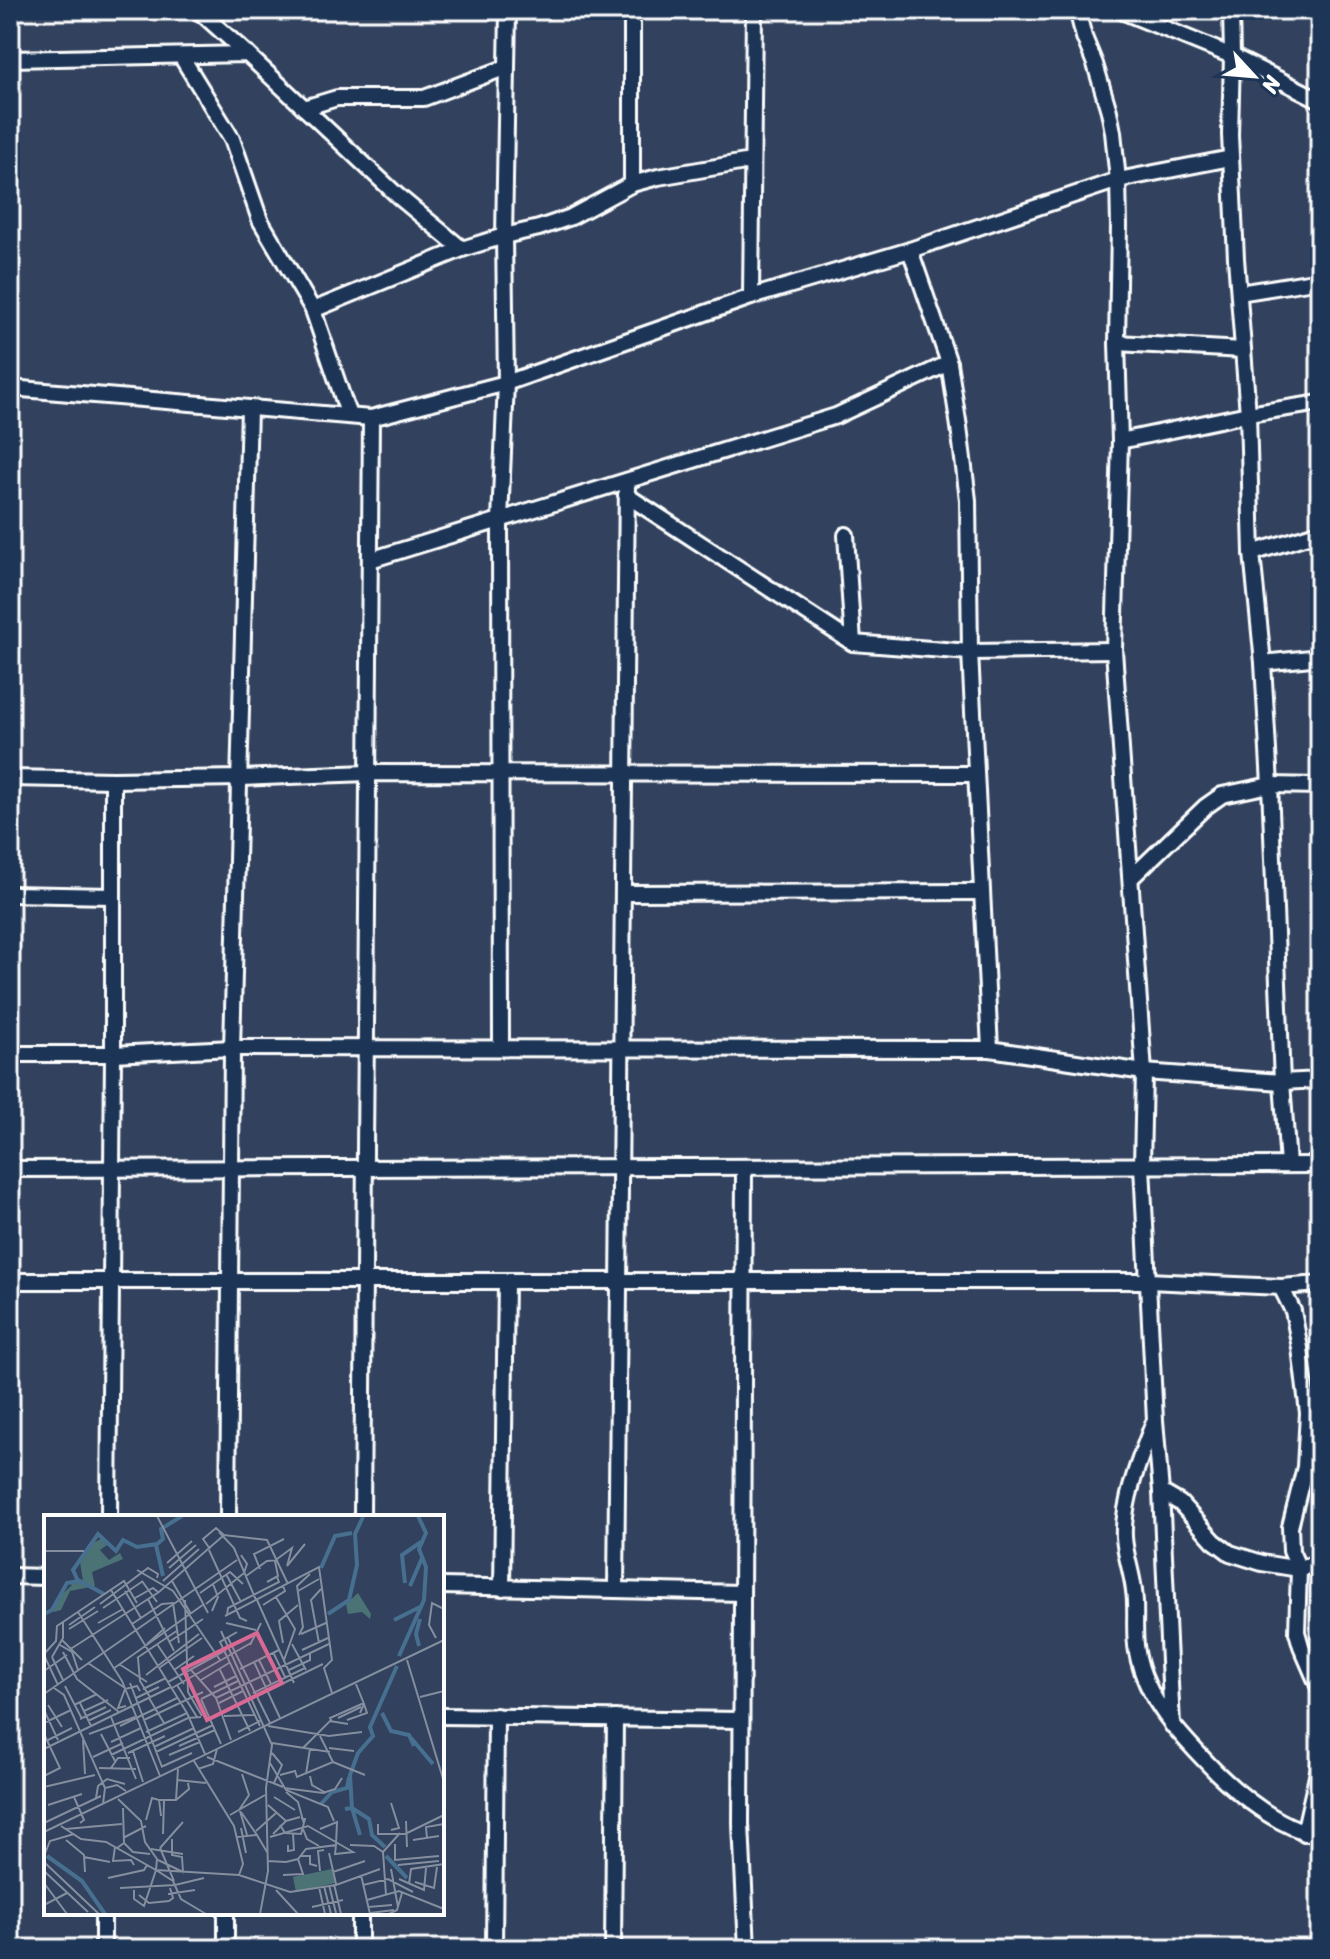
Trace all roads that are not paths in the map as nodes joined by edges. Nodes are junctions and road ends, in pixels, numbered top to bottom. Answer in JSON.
{"nodes":[{"id":1,"x":198,"y":10,"type":"edge"},
{"id":2,"x":508,"y":10,"type":"edge"},
{"id":3,"x":632,"y":10,"type":"edge"},
{"id":4,"x":754,"y":10,"type":"edge"},
{"id":5,"x":1077,"y":10,"type":"edge"},
{"id":6,"x":1119,"y":10,"type":"edge"},
{"id":7,"x":1231,"y":10,"type":"edge"},
{"id":8,"x":247,"y":54,"type":"junction"},
{"id":9,"x":181,"y":56,"type":"junction"},
{"id":10,"x":1232,"y":56,"type":"junction"},
{"id":11,"x":10,"y":59,"type":"edge"},
{"id":12,"x":507,"y":67,"type":"junction"},
{"id":13,"x":1320,"y":100,"type":"edge"},
{"id":14,"x":304,"y":108,"type":"junction"},
{"id":15,"x":1231,"y":158,"type":"junction"},
{"id":16,"x":751,"y":161,"type":"junction"},
{"id":17,"x":1118,"y":180,"type":"junction"},
{"id":18,"x":632,"y":184,"type":"junction"},
{"id":19,"x":504,"y":236,"type":"junction"},
{"id":20,"x":462,"y":249,"type":"junction"},
{"id":21,"x":910,"y":250,"type":"junction"},
{"id":22,"x":1320,"y":280,"type":"edge"},
{"id":23,"x":1239,"y":293,"type":"junction"},
{"id":24,"x":751,"y":297,"type":"junction"},
{"id":25,"x":313,"y":310,"type":"junction"},
{"id":26,"x":1117,"y":343,"type":"junction"},
{"id":27,"x":1243,"y":350,"type":"junction"},
{"id":28,"x":949,"y":363,"type":"junction"},
{"id":29,"x":506,"y":383,"type":"junction"},
{"id":30,"x":10,"y":388,"type":"edge"},
{"id":31,"x":1320,"y":403,"type":"edge"},
{"id":32,"x":249,"y":408,"type":"junction"},
{"id":33,"x":1248,"y":414,"type":"junction"},
{"id":34,"x":349,"y":416,"type":"junction"},
{"id":35,"x":371,"y":418,"type":"junction"},
{"id":36,"x":1120,"y":441,"type":"junction"},
{"id":37,"x":626,"y":488,"type":"junction"},
{"id":38,"x":500,"y":520,"type":"junction"},
{"id":39,"x":1320,"y":532,"type":"edge"},
{"id":40,"x":846,"y":535,"type":"dead end"},
{"id":41,"x":1252,"y":553,"type":"junction"},
{"id":42,"x":370,"y":560,"type":"junction"},
{"id":43,"x":853,"y":643,"type":"junction"},
{"id":44,"x":1114,"y":650,"type":"junction"},
{"id":45,"x":970,"y":652,"type":"junction"},
{"id":46,"x":1320,"y":657,"type":"edge"},
{"id":47,"x":1263,"y":663,"type":"junction"},
{"id":48,"x":368,"y":773,"type":"junction"},
{"id":49,"x":500,"y":774,"type":"junction"},
{"id":50,"x":624,"y":774,"type":"junction"},
{"id":51,"x":976,"y":774,"type":"junction"},
{"id":52,"x":10,"y":778,"type":"edge"},
{"id":53,"x":241,"y":778,"type":"junction"},
{"id":54,"x":113,"y":780,"type":"junction"},
{"id":55,"x":1270,"y":785,"type":"junction"},
{"id":56,"x":1320,"y":786,"type":"edge"},
{"id":57,"x":1131,"y":878,"type":"junction"},
{"id":58,"x":982,"y":892,"type":"junction"},
{"id":59,"x":623,"y":893,"type":"junction"},
{"id":60,"x":10,"y":894,"type":"edge"},
{"id":61,"x":112,"y":896,"type":"junction"},
{"id":62,"x":232,"y":1048,"type":"junction"},
{"id":63,"x":366,"y":1048,"type":"junction"},
{"id":64,"x":501,"y":1048,"type":"junction"},
{"id":65,"x":621,"y":1049,"type":"junction"},
{"id":66,"x":990,"y":1049,"type":"junction"},
{"id":67,"x":10,"y":1054,"type":"edge"},
{"id":68,"x":113,"y":1054,"type":"junction"},
{"id":69,"x":1144,"y":1072,"type":"junction"},
{"id":70,"x":1320,"y":1080,"type":"edge"},
{"id":71,"x":1282,"y":1082,"type":"junction"},
{"id":72,"x":1288,"y":1165,"type":"junction"},
{"id":73,"x":1320,"y":1165,"type":"edge"},
{"id":74,"x":1142,"y":1166,"type":"junction"},
{"id":75,"x":231,"y":1167,"type":"junction"},
{"id":76,"x":365,"y":1167,"type":"junction"},
{"id":77,"x":620,"y":1167,"type":"junction"},
{"id":78,"x":744,"y":1167,"type":"junction"},
{"id":79,"x":111,"y":1168,"type":"junction"},
{"id":80,"x":10,"y":1169,"type":"edge"},
{"id":81,"x":10,"y":1281,"type":"edge"},
{"id":82,"x":743,"y":1281,"type":"junction"},
{"id":83,"x":1148,"y":1281,"type":"junction"},
{"id":84,"x":110,"y":1282,"type":"junction"},
{"id":85,"x":230,"y":1282,"type":"junction"},
{"id":86,"x":364,"y":1282,"type":"junction"},
{"id":87,"x":506,"y":1282,"type":"junction"},
{"id":88,"x":619,"y":1282,"type":"junction"},
{"id":89,"x":1320,"y":1284,"type":"edge"},
{"id":90,"x":1281,"y":1287,"type":"junction"},
{"id":91,"x":1155,"y":1420,"type":"junction"},
{"id":92,"x":1161,"y":1492,"type":"junction"},
{"id":93,"x":109,"y":1515,"type":"edge"},
{"id":94,"x":228,"y":1515,"type":"edge"},
{"id":95,"x":362,"y":1515,"type":"edge"},
{"id":96,"x":1320,"y":1562,"type":"edge"},
{"id":97,"x":1299,"y":1569,"type":"junction"},
{"id":98,"x":10,"y":1576,"type":"edge"},
{"id":99,"x":44,"y":1577,"type":"edge"},
{"id":100,"x":444,"y":1586,"type":"edge"},
{"id":101,"x":502,"y":1588,"type":"junction"},
{"id":102,"x":616,"y":1590,"type":"junction"},
{"id":103,"x":742,"y":1593,"type":"junction"},
{"id":104,"x":1320,"y":1690,"type":"edge"},
{"id":105,"x":444,"y":1716,"type":"edge"},
{"id":106,"x":496,"y":1716,"type":"junction"},
{"id":107,"x":615,"y":1718,"type":"junction"},
{"id":108,"x":741,"y":1720,"type":"junction"},
{"id":109,"x":1172,"y":1725,"type":"junction"},
{"id":110,"x":1320,"y":1763,"type":"edge"},
{"id":111,"x":1304,"y":1833,"type":"junction"},
{"id":112,"x":1320,"y":1836,"type":"edge"},
{"id":113,"x":103,"y":1915,"type":"edge"},
{"id":114,"x":226,"y":1915,"type":"edge"},
{"id":115,"x":360,"y":1915,"type":"edge"},
{"id":116,"x":103,"y":1949,"type":"edge"},
{"id":117,"x":226,"y":1949,"type":"edge"},
{"id":118,"x":360,"y":1949,"type":"edge"},
{"id":119,"x":494,"y":1949,"type":"edge"},
{"id":120,"x":613,"y":1949,"type":"edge"},
{"id":121,"x":747,"y":1949,"type":"edge"}],
"edges":[{"from":1,"to":8,"type":"street"},
{"from":2,"to":12,"type":"street"},
{"from":3,"to":18,"type":"street"},
{"from":4,"to":16,"type":"street"},
{"from":5,"to":17,"type":"street"},
{"from":6,"to":10,"type":"street"},
{"from":7,"to":10,"type":"street"},
{"from":8,"to":9,"type":"street"},
{"from":8,"to":14,"type":"street"},
{"from":9,"to":11,"type":"street"},
{"from":9,"to":25,"type":"street"},
{"from":10,"to":13,"type":"street"},
{"from":10,"to":15,"type":"street"},
{"from":12,"to":14,"type":"street"},
{"from":12,"to":19,"type":"street"},
{"from":14,"to":20,"type":"street"},
{"from":15,"to":17,"type":"street"},
{"from":15,"to":23,"type":"street"},
{"from":16,"to":18,"type":"street"},
{"from":16,"to":24,"type":"street"},
{"from":17,"to":21,"type":"street"},
{"from":17,"to":26,"type":"street"},
{"from":18,"to":19,"type":"street"},
{"from":19,"to":20,"type":"street"},
{"from":19,"to":29,"type":"street"},
{"from":20,"to":25,"type":"street"},
{"from":21,"to":24,"type":"street"},
{"from":21,"to":28,"type":"street"},
{"from":22,"to":23,"type":"street"},
{"from":23,"to":27,"type":"street"},
{"from":24,"to":29,"type":"street"},
{"from":25,"to":34,"type":"street"},
{"from":26,"to":27,"type":"street"},
{"from":26,"to":36,"type":"street"},
{"from":27,"to":33,"type":"street"},
{"from":28,"to":37,"type":"street"},
{"from":28,"to":45,"type":"street"},
{"from":29,"to":35,"type":"street"},
{"from":29,"to":38,"type":"street"},
{"from":30,"to":32,"type":"street"},
{"from":31,"to":33,"type":"street"},
{"from":32,"to":34,"type":"street"},
{"from":32,"to":53,"type":"street"},
{"from":33,"to":36,"type":"street"},
{"from":33,"to":41,"type":"street"},
{"from":34,"to":35,"type":"street"},
{"from":35,"to":42,"type":"street"},
{"from":36,"to":44,"type":"street"},
{"from":37,"to":38,"type":"street"},
{"from":37,"to":43,"type":"street"},
{"from":37,"to":50,"type":"street"},
{"from":38,"to":42,"type":"street"},
{"from":38,"to":49,"type":"street"},
{"from":39,"to":41,"type":"street"},
{"from":40,"to":43,"type":"street"},
{"from":41,"to":47,"type":"street"},
{"from":42,"to":48,"type":"street"},
{"from":43,"to":45,"type":"street"},
{"from":44,"to":45,"type":"street"},
{"from":44,"to":57,"type":"street"},
{"from":45,"to":51,"type":"street"},
{"from":46,"to":47,"type":"street"},
{"from":47,"to":55,"type":"street"},
{"from":48,"to":49,"type":"street"},
{"from":48,"to":53,"type":"street"},
{"from":48,"to":63,"type":"street"},
{"from":49,"to":50,"type":"street"},
{"from":49,"to":64,"type":"street"},
{"from":50,"to":51,"type":"street"},
{"from":50,"to":59,"type":"street"},
{"from":51,"to":58,"type":"street"},
{"from":52,"to":54,"type":"street"},
{"from":53,"to":54,"type":"street"},
{"from":53,"to":62,"type":"street"},
{"from":54,"to":61,"type":"street"},
{"from":55,"to":56,"type":"street"},
{"from":55,"to":57,"type":"street"},
{"from":55,"to":71,"type":"street"},
{"from":57,"to":69,"type":"street"},
{"from":58,"to":59,"type":"street"},
{"from":58,"to":66,"type":"street"},
{"from":59,"to":65,"type":"street"},
{"from":60,"to":61,"type":"street"},
{"from":61,"to":68,"type":"street"},
{"from":62,"to":63,"type":"street"},
{"from":62,"to":68,"type":"street"},
{"from":62,"to":75,"type":"street"},
{"from":63,"to":64,"type":"street"},
{"from":63,"to":76,"type":"street"},
{"from":64,"to":65,"type":"street"},
{"from":65,"to":66,"type":"street"},
{"from":65,"to":77,"type":"street"},
{"from":66,"to":69,"type":"street"},
{"from":67,"to":68,"type":"street"},
{"from":68,"to":79,"type":"street"},
{"from":69,"to":71,"type":"street"},
{"from":69,"to":74,"type":"street"},
{"from":70,"to":71,"type":"street"},
{"from":71,"to":72,"type":"street"},
{"from":72,"to":73,"type":"street"},
{"from":72,"to":74,"type":"street"},
{"from":74,"to":78,"type":"street"},
{"from":74,"to":83,"type":"street"},
{"from":75,"to":76,"type":"street"},
{"from":75,"to":79,"type":"street"},
{"from":75,"to":85,"type":"street"},
{"from":76,"to":77,"type":"street"},
{"from":76,"to":86,"type":"street"},
{"from":77,"to":78,"type":"street"},
{"from":77,"to":88,"type":"street"},
{"from":78,"to":82,"type":"street"},
{"from":79,"to":80,"type":"street"},
{"from":79,"to":84,"type":"street"},
{"from":81,"to":84,"type":"street"},
{"from":82,"to":83,"type":"street"},
{"from":82,"to":88,"type":"street"},
{"from":82,"to":103,"type":"street"},
{"from":83,"to":90,"type":"street"},
{"from":83,"to":91,"type":"street"},
{"from":84,"to":85,"type":"street"},
{"from":84,"to":93,"type":"street"},
{"from":85,"to":86,"type":"street"},
{"from":85,"to":94,"type":"street"},
{"from":86,"to":87,"type":"street"},
{"from":86,"to":95,"type":"street"},
{"from":87,"to":88,"type":"street"},
{"from":87,"to":101,"type":"street"},
{"from":88,"to":102,"type":"street"},
{"from":89,"to":90,"type":"street"},
{"from":90,"to":97,"type":"street"},
{"from":91,"to":92,"type":"street"},
{"from":91,"to":109,"type":"street"},
{"from":92,"to":97,"type":"street"},
{"from":92,"to":109,"type":"street"},
{"from":96,"to":97,"type":"street"},
{"from":97,"to":104,"type":"street"},
{"from":98,"to":99,"type":"street"},
{"from":100,"to":101,"type":"street"},
{"from":101,"to":102,"type":"street"},
{"from":102,"to":103,"type":"street"},
{"from":103,"to":108,"type":"street"},
{"from":105,"to":106,"type":"street"},
{"from":106,"to":107,"type":"street"},
{"from":106,"to":119,"type":"street"},
{"from":107,"to":108,"type":"street"},
{"from":107,"to":120,"type":"street"},
{"from":108,"to":121,"type":"street"},
{"from":109,"to":111,"type":"street"},
{"from":110,"to":111,"type":"street"},
{"from":111,"to":112,"type":"street"},
{"from":113,"to":116,"type":"street"},
{"from":114,"to":117,"type":"street"},
{"from":115,"to":118,"type":"street"}]}
